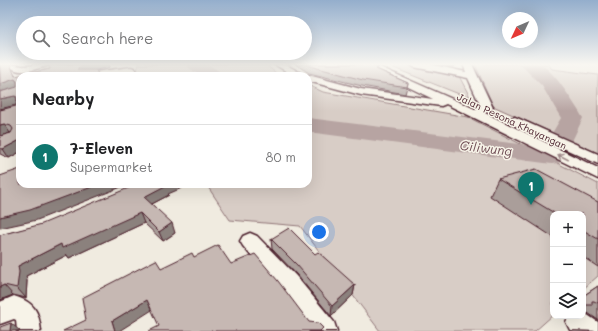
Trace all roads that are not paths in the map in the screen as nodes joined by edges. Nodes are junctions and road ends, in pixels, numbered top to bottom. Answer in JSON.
{"nodes":[{"id":1,"x":313,"y":79,"type":"edge"},
{"id":2,"x":400,"y":79,"type":"edge"},
{"id":3,"x":415,"y":79,"type":"edge"},
{"id":4,"x":473,"y":79,"type":"edge"},
{"id":5,"x":457,"y":105,"type":"junction"},
{"id":6,"x":487,"y":113,"type":"junction"},
{"id":7,"x":598,"y":160,"type":"edge"},
{"id":8,"x":598,"y":174,"type":"edge"},
{"id":9,"x":250,"y":241,"type":"dead end"},
{"id":10,"x":0,"y":313,"type":"edge"},
{"id":11,"x":29,"y":331,"type":"edge"},
{"id":12,"x":325,"y":331,"type":"edge"}],
"edges":[{"from":1,"to":5,"type":"street"},
{"from":2,"to":5,"type":"street","name":"Jalan Pesona Khayangan"},
{"from":3,"to":6,"type":"street","name":"Jalan Pesona Khayangan"},
{"from":4,"to":6,"type":"street"},
{"from":5,"to":6,"type":"street","name":"Jalan Pesona Khayangan"},
{"from":6,"to":7,"type":"street","name":"Jalan Pesona Khayangan"},
{"from":8,"to":6,"type":"street","name":"Jalan Pesona Khayangan","one_way":true},
{"from":9,"to":12,"type":"street"},
{"from":10,"to":11,"type":"street"}]}
